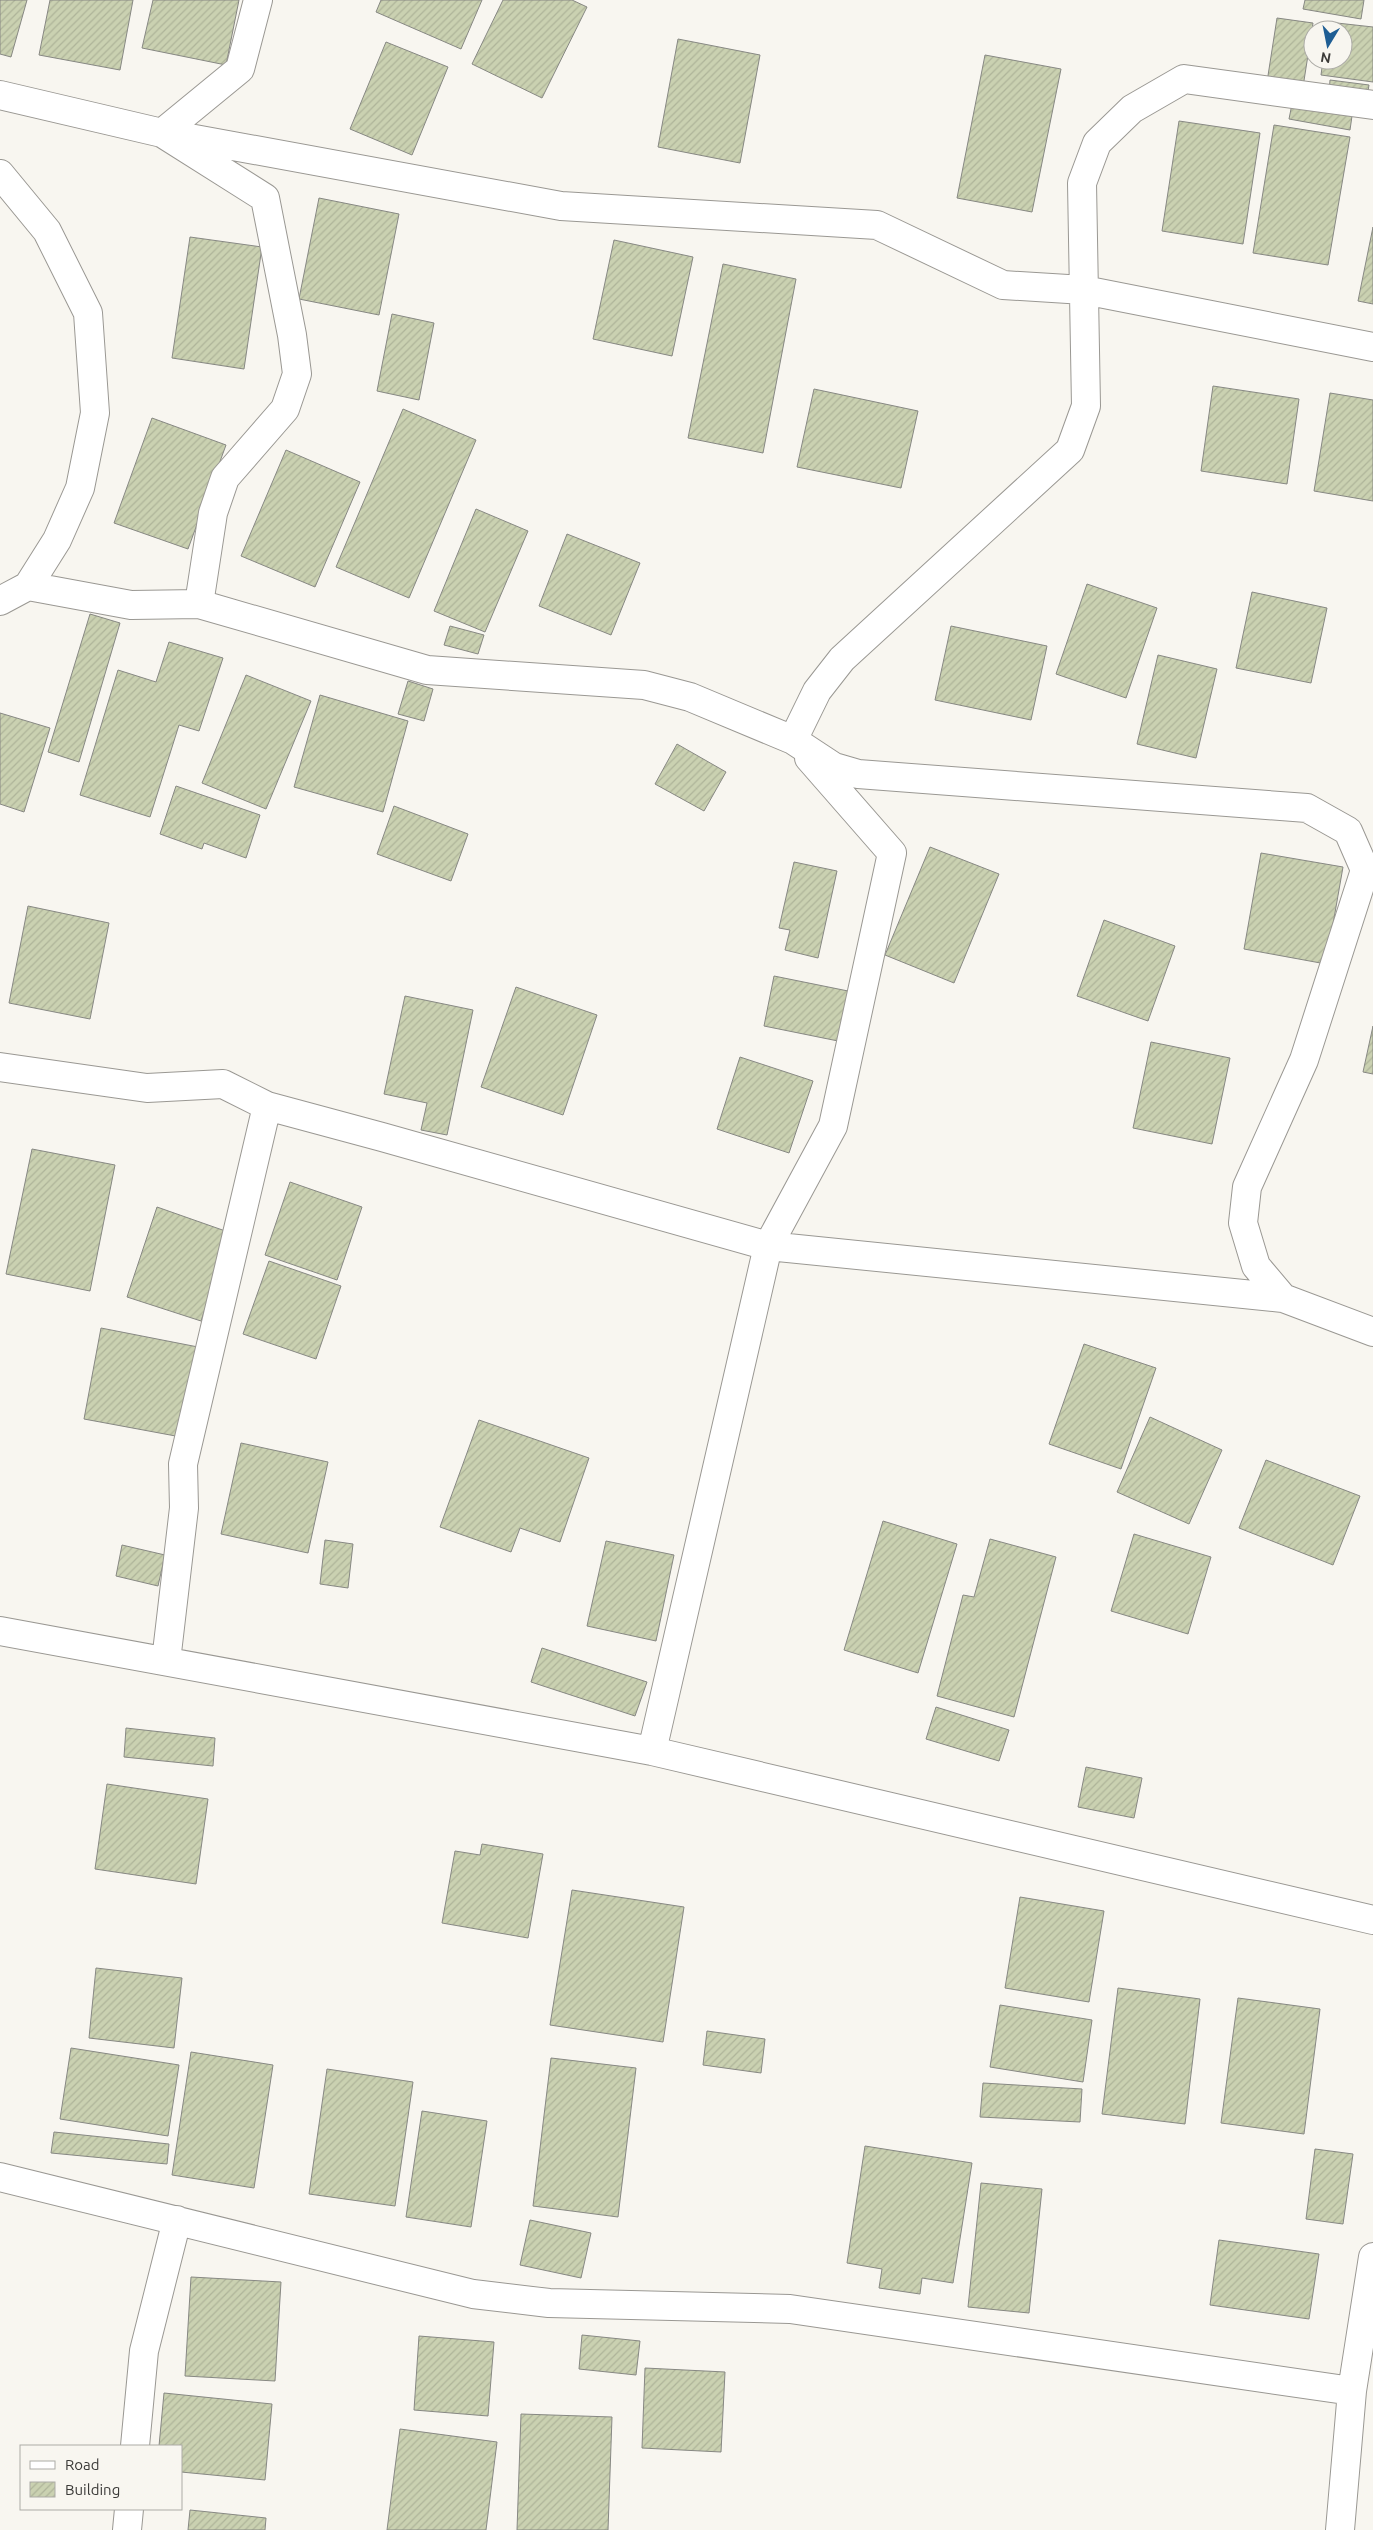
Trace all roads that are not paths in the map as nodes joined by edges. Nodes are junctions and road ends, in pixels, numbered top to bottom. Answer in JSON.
{"nodes":[{"id":1,"x":258,"y":0,"type":"edge"},
{"id":2,"x":0,"y":95,"type":"edge"},
{"id":3,"x":1373,"y":105,"type":"edge"},
{"id":4,"x":162,"y":133,"type":"junction"},
{"id":5,"x":0,"y":174,"type":"edge"},
{"id":6,"x":1084,"y":290,"type":"junction"},
{"id":7,"x":1373,"y":347,"type":"edge"},
{"id":8,"x":28,"y":586,"type":"junction"},
{"id":9,"x":0,"y":601,"type":"edge"},
{"id":10,"x":199,"y":604,"type":"junction"},
{"id":11,"x":793,"y":740,"type":"junction"},
{"id":12,"x":1369,"y":870,"type":"edge"},
{"id":13,"x":0,"y":1068,"type":"edge"},
{"id":14,"x":267,"y":1106,"type":"junction"},
{"id":15,"x":768,"y":1246,"type":"junction"},
{"id":16,"x":1283,"y":1298,"type":"junction"},
{"id":17,"x":1373,"y":1332,"type":"edge"},
{"id":18,"x":0,"y":1630,"type":"edge"},
{"id":19,"x":166,"y":1661,"type":"junction"},
{"id":20,"x":652,"y":1751,"type":"junction"},
{"id":21,"x":1373,"y":1920,"type":"edge"},
{"id":22,"x":0,"y":2177,"type":"edge"},
{"id":23,"x":177,"y":2220,"type":"junction"},
{"id":24,"x":1373,"y":2257,"type":"edge"},
{"id":25,"x":1352,"y":2391,"type":"junction"},
{"id":26,"x":135,"y":2445,"type":"edge"},
{"id":27,"x":129,"y":2510,"type":"edge"},
{"id":28,"x":127,"y":2530,"type":"edge"},
{"id":29,"x":1340,"y":2530,"type":"edge"}],
"edges":[{"from":1,"to":4,"type":"street"},
{"from":2,"to":4,"type":"street"},
{"from":3,"to":6,"type":"street"},
{"from":4,"to":6,"type":"street"},
{"from":4,"to":10,"type":"street"},
{"from":5,"to":8,"type":"street"},
{"from":6,"to":7,"type":"street"},
{"from":6,"to":11,"type":"street"},
{"from":8,"to":9,"type":"street"},
{"from":8,"to":10,"type":"street"},
{"from":10,"to":11,"type":"street"},
{"from":11,"to":12,"type":"street"},
{"from":11,"to":15,"type":"street"},
{"from":12,"to":16,"type":"street"},
{"from":13,"to":14,"type":"street"},
{"from":14,"to":15,"type":"street"},
{"from":14,"to":19,"type":"street"},
{"from":15,"to":16,"type":"street"},
{"from":15,"to":20,"type":"street"},
{"from":16,"to":17,"type":"street"},
{"from":18,"to":19,"type":"street"},
{"from":19,"to":20,"type":"street"},
{"from":20,"to":21,"type":"street"},
{"from":22,"to":23,"type":"street"},
{"from":23,"to":25,"type":"street"},
{"from":23,"to":26,"type":"street"},
{"from":24,"to":25,"type":"street"},
{"from":25,"to":29,"type":"street"},
{"from":27,"to":28,"type":"street"}]}
